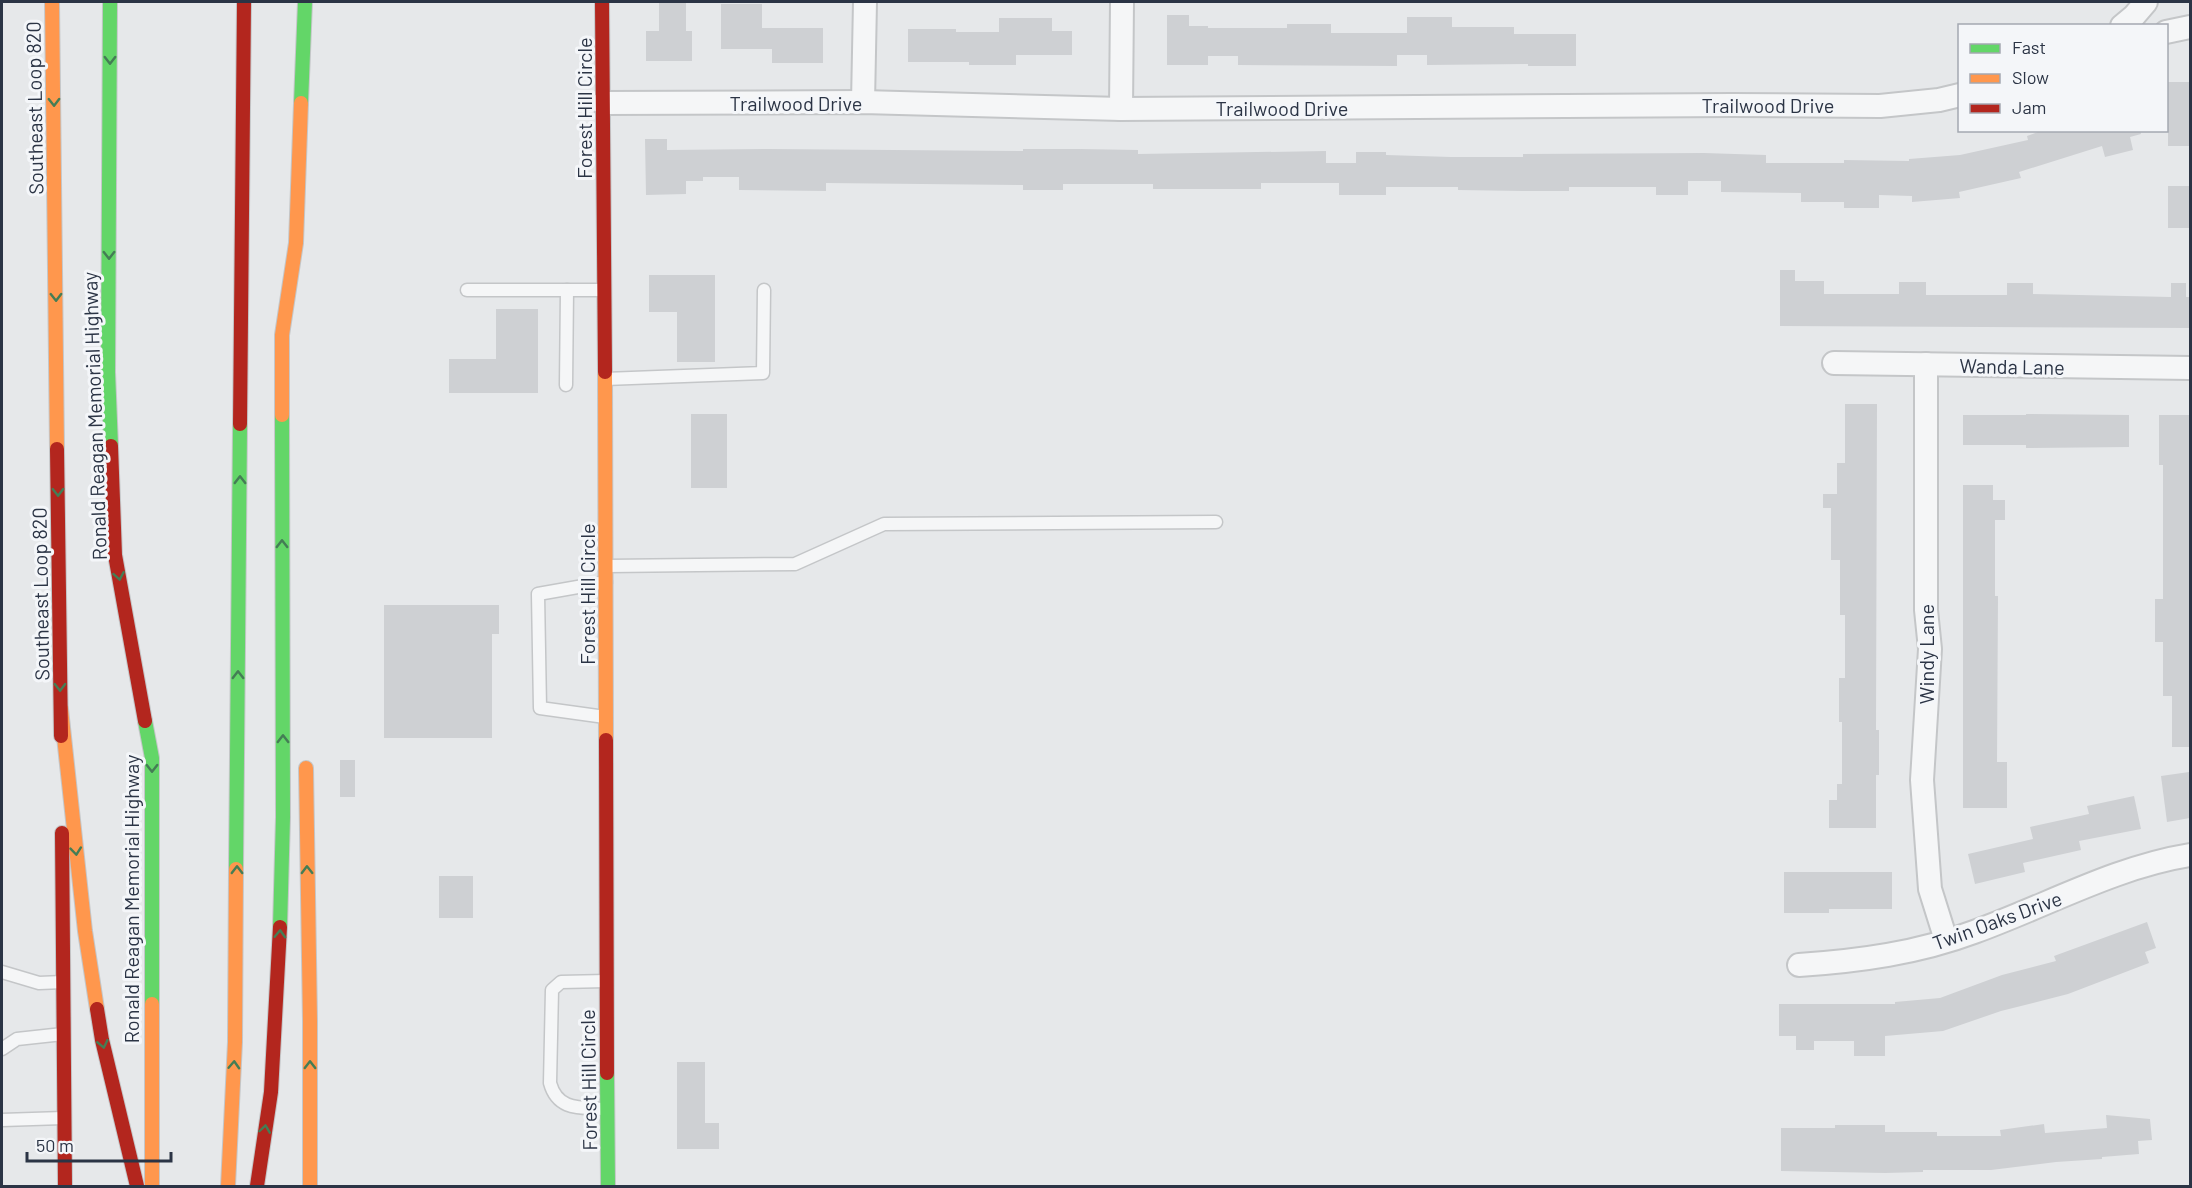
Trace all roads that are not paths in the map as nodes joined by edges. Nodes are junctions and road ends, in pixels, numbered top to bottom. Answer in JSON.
{"nodes":[{"id":1,"x":52,"y":2,"type":"edge"},
{"id":2,"x":110,"y":2,"type":"edge"},
{"id":3,"x":244,"y":2,"type":"edge"},
{"id":4,"x":305,"y":2,"type":"edge"},
{"id":5,"x":602,"y":2,"type":"edge"},
{"id":6,"x":865,"y":2,"type":"edge"},
{"id":7,"x":1122,"y":2,"type":"edge"},
{"id":8,"x":2146,"y":2,"type":"edge"},
{"id":9,"x":2124,"y":24,"type":"edge"},
{"id":10,"x":2190,"y":27,"type":"edge"},
{"id":11,"x":2168,"y":32,"type":"edge"},
{"id":12,"x":1958,"y":95,"type":"edge"},
{"id":13,"x":863,"y":102,"type":"junction"},
{"id":14,"x":603,"y":103,"type":"junction"},
{"id":15,"x":1120,"y":109,"type":"junction"},
{"id":16,"x":296,"y":243,"type":"junction"},
{"id":17,"x":467,"y":290,"type":"dead end"},
{"id":18,"x":567,"y":290,"type":"junction"},
{"id":19,"x":604,"y":290,"type":"junction"},
{"id":20,"x":764,"y":290,"type":"dead end"},
{"id":21,"x":298,"y":323,"type":"dead end"},
{"id":22,"x":1834,"y":363,"type":"dead end"},
{"id":23,"x":1926,"y":364,"type":"junction"},
{"id":24,"x":2190,"y":368,"type":"edge"},
{"id":25,"x":604,"y":380,"type":"junction"},
{"id":26,"x":566,"y":385,"type":"dead end"},
{"id":27,"x":1216,"y":522,"type":"dead end"},
{"id":28,"x":607,"y":566,"type":"junction"},
{"id":29,"x":606,"y":582,"type":"junction"},
{"id":30,"x":60,"y":709,"type":"junction"},
{"id":31,"x":606,"y":717,"type":"junction"},
{"id":32,"x":305,"y":749,"type":"dead end"},
{"id":33,"x":2190,"y":855,"type":"edge"},
{"id":34,"x":1946,"y":940,"type":"junction"},
{"id":35,"x":1799,"y":964,"type":"dead end"},
{"id":36,"x":2,"y":972,"type":"edge"},
{"id":37,"x":606,"y":981,"type":"junction"},
{"id":38,"x":64,"y":982,"type":"junction"},
{"id":39,"x":64,"y":1034,"type":"junction"},
{"id":40,"x":2,"y":1048,"type":"edge"},
{"id":41,"x":608,"y":1109,"type":"junction"},
{"id":42,"x":64,"y":1118,"type":"junction"},
{"id":43,"x":2,"y":1120,"type":"edge"},
{"id":44,"x":64,"y":1186,"type":"edge"},
{"id":45,"x":136,"y":1186,"type":"edge"},
{"id":46,"x":152,"y":1186,"type":"edge"},
{"id":47,"x":228,"y":1186,"type":"edge"},
{"id":48,"x":257,"y":1186,"type":"edge"},
{"id":49,"x":310,"y":1186,"type":"edge"},
{"id":50,"x":608,"y":1186,"type":"edge"}],
"edges":[{"from":1,"to":30,"type":"main road","name":"Southeast Loop 820","one_way":true},
{"from":2,"to":46,"type":"main road","name":"Ronald Reagan Memorial Highway","one_way":true},
{"from":47,"to":3,"type":"main road","one_way":true},
{"from":4,"to":16,"type":"main road"},
{"from":5,"to":14,"type":"main road","name":"Forest Hill Circle"},
{"from":6,"to":13,"type":"street"},
{"from":7,"to":15,"type":"street"},
{"from":8,"to":9,"type":"street"},
{"from":10,"to":11,"type":"street"},
{"from":12,"to":15,"type":"street","name":"Trailwood Drive"},
{"from":13,"to":14,"type":"street","name":"Trailwood Drive"},
{"from":13,"to":15,"type":"street","name":"Trailwood Drive"},
{"from":14,"to":19,"type":"main road","name":"Forest Hill Circle"},
{"from":16,"to":21,"type":"main road"},
{"from":48,"to":16,"type":"main road","one_way":true},
{"from":17,"to":18,"type":"lane"},
{"from":18,"to":19,"type":"lane"},
{"from":18,"to":26,"type":"lane"},
{"from":19,"to":25,"type":"main road","name":"Forest Hill Circle"},
{"from":20,"to":25,"type":"lane"},
{"from":22,"to":23,"type":"street","name":"Wanda Lane"},
{"from":23,"to":24,"type":"street","name":"Wanda Lane"},
{"from":23,"to":34,"type":"street","name":"Windy Lane"},
{"from":25,"to":28,"type":"main road","name":"Forest Hill Circle"},
{"from":27,"to":28,"type":"lane"},
{"from":28,"to":29,"type":"main road","name":"Forest Hill Circle"},
{"from":29,"to":31,"type":"main road","name":"Forest Hill Circle"},
{"from":29,"to":31,"type":"lane"},
{"from":30,"to":38,"type":"main road","name":"Southeast Loop 820"},
{"from":30,"to":45,"type":"main road","one_way":true},
{"from":31,"to":37,"type":"main road","name":"Forest Hill Circle"},
{"from":49,"to":32,"type":"main road","one_way":true},
{"from":33,"to":34,"type":"street","name":"Twin Oaks Drive"},
{"from":34,"to":35,"type":"street","name":"Twin Oaks Drive"},
{"from":36,"to":38,"type":"lane"},
{"from":37,"to":41,"type":"main road","name":"Forest Hill Circle"},
{"from":37,"to":41,"type":"lane"},
{"from":38,"to":39,"type":"main road","name":"Southeast Loop 820"},
{"from":39,"to":40,"type":"lane"},
{"from":39,"to":42,"type":"main road","name":"Southeast Loop 820"},
{"from":41,"to":50,"type":"main road","name":"Forest Hill Circle"},
{"from":42,"to":43,"type":"lane"},
{"from":42,"to":44,"type":"main road","name":"Southeast Loop 820"}]}
